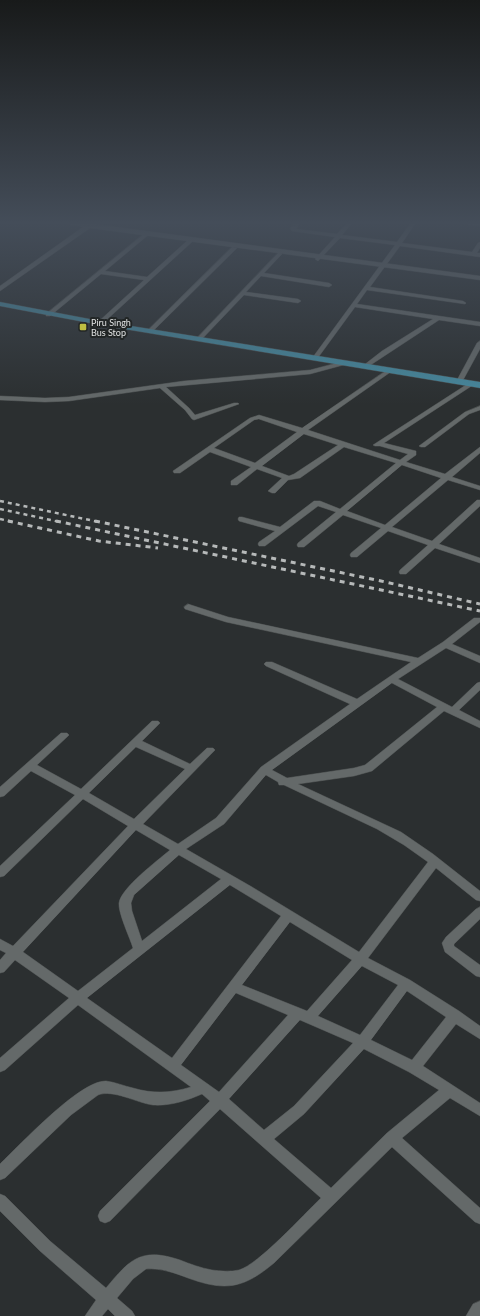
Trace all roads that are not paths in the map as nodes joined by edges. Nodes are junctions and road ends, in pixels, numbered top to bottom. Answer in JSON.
{"nodes":[{"id":1,"x":9,"y":282,"type":"edge"},
{"id":2,"x":87,"y":282,"type":"edge"},
{"id":3,"x":144,"y":282,"type":"edge"},
{"id":4,"x":199,"y":282,"type":"edge"},
{"id":5,"x":252,"y":282,"type":"edge"},
{"id":6,"x":313,"y":282,"type":"edge"},
{"id":7,"x":369,"y":282,"type":"edge"},
{"id":8,"x":329,"y":285,"type":"dead end"},
{"id":9,"x":365,"y":288,"type":"junction"},
{"id":10,"x":0,"y":289,"type":"edge"},
{"id":11,"x":242,"y":293,"type":"junction"},
{"id":12,"x":298,"y":301,"type":"dead end"},
{"id":13,"x":463,"y":303,"type":"dead end"},
{"id":14,"x":0,"y":304,"type":"edge"},
{"id":15,"x":353,"y":305,"type":"junction"},
{"id":16,"x":15,"y":308,"type":"junction"},
{"id":17,"x":0,"y":309,"type":"edge"},
{"id":18,"x":48,"y":315,"type":"junction"},
{"id":19,"x":438,"y":318,"type":"junction"},
{"id":20,"x":100,"y":323,"type":"junction"},
{"id":21,"x":480,"y":324,"type":"edge"},
{"id":22,"x":150,"y":331,"type":"junction"},
{"id":23,"x":199,"y":339,"type":"junction"},
{"id":24,"x":480,"y":343,"type":"edge"},
{"id":25,"x":315,"y":358,"type":"junction"},
{"id":26,"x":345,"y":362,"type":"junction"},
{"id":27,"x":366,"y":366,"type":"junction"},
{"id":28,"x":390,"y":370,"type":"junction"},
{"id":29,"x":459,"y":382,"type":"junction"},
{"id":30,"x":471,"y":384,"type":"junction"},
{"id":31,"x":480,"y":385,"type":"edge"},
{"id":32,"x":162,"y":386,"type":"junction"},
{"id":33,"x":0,"y":398,"type":"edge"},
{"id":34,"x":236,"y":404,"type":"dead end"},
{"id":35,"x":480,"y":408,"type":"edge"},
{"id":36,"x":304,"y":430,"type":"junction"},
{"id":37,"x":343,"y":444,"type":"junction"},
{"id":38,"x":379,"y":444,"type":"junction"},
{"id":39,"x":423,"y":446,"type":"dead end"},
{"id":40,"x":209,"y":449,"type":"junction"},
{"id":41,"x":480,"y":449,"type":"edge"},
{"id":42,"x":367,"y":452,"type":"junction"},
{"id":43,"x":402,"y":463,"type":"junction"},
{"id":44,"x":256,"y":467,"type":"junction"},
{"id":45,"x":178,"y":471,"type":"dead end"},
{"id":46,"x":446,"y":477,"type":"junction"},
{"id":47,"x":286,"y":478,"type":"junction"},
{"id":48,"x":234,"y":482,"type":"dead end"},
{"id":49,"x":480,"y":488,"type":"edge"},
{"id":50,"x":272,"y":491,"type":"dead end"},
{"id":51,"x":480,"y":502,"type":"edge"},
{"id":52,"x":340,"y":512,"type":"junction"},
{"id":53,"x":242,"y":519,"type":"dead end"},
{"id":54,"x":386,"y":528,"type":"junction"},
{"id":55,"x":281,"y":530,"type":"junction"},
{"id":56,"x":262,"y":544,"type":"dead end"},
{"id":57,"x":434,"y":544,"type":"junction"},
{"id":58,"x":301,"y":545,"type":"dead end"},
{"id":59,"x":354,"y":555,"type":"dead end"},
{"id":60,"x":480,"y":561,"type":"edge"},
{"id":61,"x":403,"y":572,"type":"dead end"},
{"id":62,"x":188,"y":608,"type":"dead end"},
{"id":63,"x":477,"y":620,"type":"dead end"},
{"id":64,"x":446,"y":644,"type":"junction"},
{"id":65,"x":480,"y":660,"type":"edge"},
{"id":66,"x":419,"y":661,"type":"junction"},
{"id":67,"x":269,"y":664,"type":"dead end"},
{"id":68,"x":391,"y":679,"type":"junction"},
{"id":69,"x":480,"y":685,"type":"edge"},
{"id":70,"x":357,"y":703,"type":"junction"},
{"id":71,"x":448,"y":708,"type":"junction"},
{"id":72,"x":155,"y":723,"type":"dead end"},
{"id":73,"x":480,"y":725,"type":"edge"},
{"id":74,"x":64,"y":735,"type":"dead end"},
{"id":75,"x":135,"y":742,"type":"junction"},
{"id":76,"x":210,"y":750,"type":"dead end"},
{"id":77,"x":30,"y":766,"type":"junction"},
{"id":78,"x":191,"y":768,"type":"junction"},
{"id":79,"x":265,"y":770,"type":"junction"},
{"id":80,"x":283,"y":782,"type":"junction"},
{"id":81,"x":0,"y":793,"type":"edge"},
{"id":82,"x":82,"y":794,"type":"junction"},
{"id":83,"x":135,"y":825,"type":"junction"},
{"id":84,"x":177,"y":850,"type":"junction"},
{"id":85,"x":435,"y":861,"type":"junction"},
{"id":86,"x":0,"y":873,"type":"edge"},
{"id":87,"x":229,"y":879,"type":"junction"},
{"id":88,"x":480,"y":897,"type":"edge"},
{"id":89,"x":480,"y":912,"type":"edge"},
{"id":90,"x":289,"y":915,"type":"junction"},
{"id":91,"x":0,"y":944,"type":"edge"},
{"id":92,"x":139,"y":948,"type":"junction"},
{"id":93,"x":14,"y":952,"type":"junction"},
{"id":94,"x":360,"y":959,"type":"junction"},
{"id":95,"x":0,"y":968,"type":"edge"},
{"id":96,"x":480,"y":972,"type":"edge"},
{"id":97,"x":406,"y":984,"type":"junction"},
{"id":98,"x":234,"y":988,"type":"junction"},
{"id":99,"x":78,"y":998,"type":"junction"},
{"id":100,"x":303,"y":1015,"type":"junction"},
{"id":101,"x":455,"y":1015,"type":"junction"},
{"id":102,"x":480,"y":1033,"type":"edge"},
{"id":103,"x":362,"y":1042,"type":"junction"},
{"id":104,"x":0,"y":1066,"type":"edge"},
{"id":105,"x":173,"y":1066,"type":"junction"},
{"id":106,"x":414,"y":1068,"type":"junction"},
{"id":107,"x":203,"y":1088,"type":"junction"},
{"id":108,"x":449,"y":1090,"type":"junction"},
{"id":109,"x":220,"y":1100,"type":"junction"},
{"id":110,"x":480,"y":1110,"type":"edge"},
{"id":111,"x":392,"y":1138,"type":"junction"},
{"id":112,"x":264,"y":1139,"type":"junction"},
{"id":113,"x":0,"y":1173,"type":"edge"},
{"id":114,"x":330,"y":1197,"type":"junction"},
{"id":115,"x":0,"y":1201,"type":"edge"},
{"id":116,"x":105,"y":1216,"type":"dead end"},
{"id":117,"x":480,"y":1217,"type":"edge"},
{"id":118,"x":107,"y":1298,"type":"junction"},
{"id":119,"x":480,"y":1311,"type":"edge"},
{"id":120,"x":93,"y":1316,"type":"edge"},
{"id":121,"x":127,"y":1316,"type":"edge"},
{"id":122,"x":476,"y":1316,"type":"edge"}],
"edges":[{"from":1,"to":10,"type":"street"},
{"from":2,"to":18,"type":"street"},
{"from":3,"to":20,"type":"street"},
{"from":4,"to":22,"type":"street"},
{"from":5,"to":11,"type":"street"},
{"from":6,"to":8,"type":"street"},
{"from":7,"to":9,"type":"street"},
{"from":9,"to":13,"type":"street"},
{"from":9,"to":15,"type":"street"},
{"from":11,"to":12,"type":"street"},
{"from":11,"to":23,"type":"street"},
{"from":14,"to":16,"type":"main road"},
{"from":15,"to":19,"type":"street"},
{"from":15,"to":25,"type":"street"},
{"from":16,"to":17,"type":"main road"},
{"from":16,"to":18,"type":"main road"},
{"from":18,"to":20,"type":"main road"},
{"from":19,"to":21,"type":"street"},
{"from":19,"to":27,"type":"street"},
{"from":20,"to":22,"type":"main road"},
{"from":22,"to":23,"type":"main road"},
{"from":23,"to":25,"type":"main road"},
{"from":24,"to":29,"type":"street"},
{"from":25,"to":26,"type":"main road"},
{"from":26,"to":27,"type":"main road"},
{"from":26,"to":32,"type":"street"},
{"from":27,"to":28,"type":"main road"},
{"from":28,"to":29,"type":"main road"},
{"from":28,"to":36,"type":"street"},
{"from":29,"to":30,"type":"main road"},
{"from":30,"to":31,"type":"main road"},
{"from":30,"to":38,"type":"street"},
{"from":32,"to":33,"type":"street"},
{"from":32,"to":34,"type":"street"},
{"from":35,"to":39,"type":"street"},
{"from":36,"to":37,"type":"street"},
{"from":36,"to":40,"type":"street"},
{"from":36,"to":44,"type":"street"},
{"from":37,"to":42,"type":"street"},
{"from":37,"to":47,"type":"street"},
{"from":38,"to":42,"type":"street"},
{"from":38,"to":43,"type":"street"},
{"from":40,"to":44,"type":"street"},
{"from":40,"to":45,"type":"street"},
{"from":41,"to":46,"type":"street"},
{"from":42,"to":43,"type":"street"},
{"from":43,"to":46,"type":"street"},
{"from":43,"to":52,"type":"street"},
{"from":44,"to":47,"type":"street"},
{"from":44,"to":48,"type":"street"},
{"from":46,"to":49,"type":"street"},
{"from":46,"to":54,"type":"street"},
{"from":47,"to":50,"type":"street"},
{"from":51,"to":57,"type":"street"},
{"from":52,"to":54,"type":"street"},
{"from":52,"to":55,"type":"street"},
{"from":52,"to":58,"type":"street"},
{"from":53,"to":55,"type":"street"},
{"from":54,"to":57,"type":"street"},
{"from":54,"to":59,"type":"street"},
{"from":55,"to":56,"type":"street"},
{"from":57,"to":60,"type":"street"},
{"from":57,"to":61,"type":"street"},
{"from":62,"to":66,"type":"street"},
{"from":63,"to":64,"type":"street"},
{"from":64,"to":65,"type":"street"},
{"from":64,"to":66,"type":"street"},
{"from":66,"to":68,"type":"street"},
{"from":67,"to":70,"type":"street"},
{"from":68,"to":70,"type":"street"},
{"from":68,"to":71,"type":"street"},
{"from":69,"to":71,"type":"street"},
{"from":70,"to":79,"type":"street"},
{"from":71,"to":73,"type":"street"},
{"from":71,"to":80,"type":"street"},
{"from":72,"to":75,"type":"street"},
{"from":74,"to":77,"type":"street"},
{"from":75,"to":78,"type":"street"},
{"from":75,"to":82,"type":"street"},
{"from":76,"to":78,"type":"street"},
{"from":77,"to":81,"type":"street"},
{"from":77,"to":82,"type":"street"},
{"from":78,"to":83,"type":"street"},
{"from":79,"to":80,"type":"street"},
{"from":79,"to":84,"type":"street"},
{"from":80,"to":85,"type":"street"},
{"from":82,"to":83,"type":"street"},
{"from":82,"to":86,"type":"street"},
{"from":83,"to":84,"type":"street"},
{"from":83,"to":93,"type":"street"},
{"from":84,"to":87,"type":"street"},
{"from":84,"to":92,"type":"street"},
{"from":85,"to":88,"type":"street"},
{"from":85,"to":94,"type":"street"},
{"from":87,"to":90,"type":"street"},
{"from":87,"to":92,"type":"street"},
{"from":89,"to":96,"type":"street"},
{"from":90,"to":94,"type":"street"},
{"from":90,"to":98,"type":"street"},
{"from":91,"to":93,"type":"street"},
{"from":92,"to":99,"type":"street"},
{"from":93,"to":95,"type":"street"},
{"from":93,"to":99,"type":"street"},
{"from":94,"to":97,"type":"street"},
{"from":94,"to":100,"type":"street"},
{"from":97,"to":101,"type":"street"},
{"from":97,"to":103,"type":"street"},
{"from":98,"to":100,"type":"street"},
{"from":98,"to":105,"type":"street"},
{"from":99,"to":104,"type":"street"},
{"from":99,"to":105,"type":"street"},
{"from":100,"to":103,"type":"street"},
{"from":100,"to":109,"type":"street"},
{"from":101,"to":102,"type":"street"},
{"from":101,"to":106,"type":"street"},
{"from":103,"to":106,"type":"street"},
{"from":103,"to":112,"type":"street"},
{"from":105,"to":107,"type":"street"},
{"from":106,"to":108,"type":"street"},
{"from":107,"to":109,"type":"street"},
{"from":107,"to":113,"type":"street"},
{"from":108,"to":110,"type":"street"},
{"from":108,"to":111,"type":"street"},
{"from":109,"to":112,"type":"street"},
{"from":109,"to":116,"type":"street"},
{"from":111,"to":114,"type":"street"},
{"from":111,"to":117,"type":"street"},
{"from":112,"to":114,"type":"street"},
{"from":114,"to":118,"type":"street"},
{"from":115,"to":118,"type":"street"},
{"from":118,"to":120,"type":"street"},
{"from":118,"to":121,"type":"street"},
{"from":119,"to":122,"type":"street"}]}
